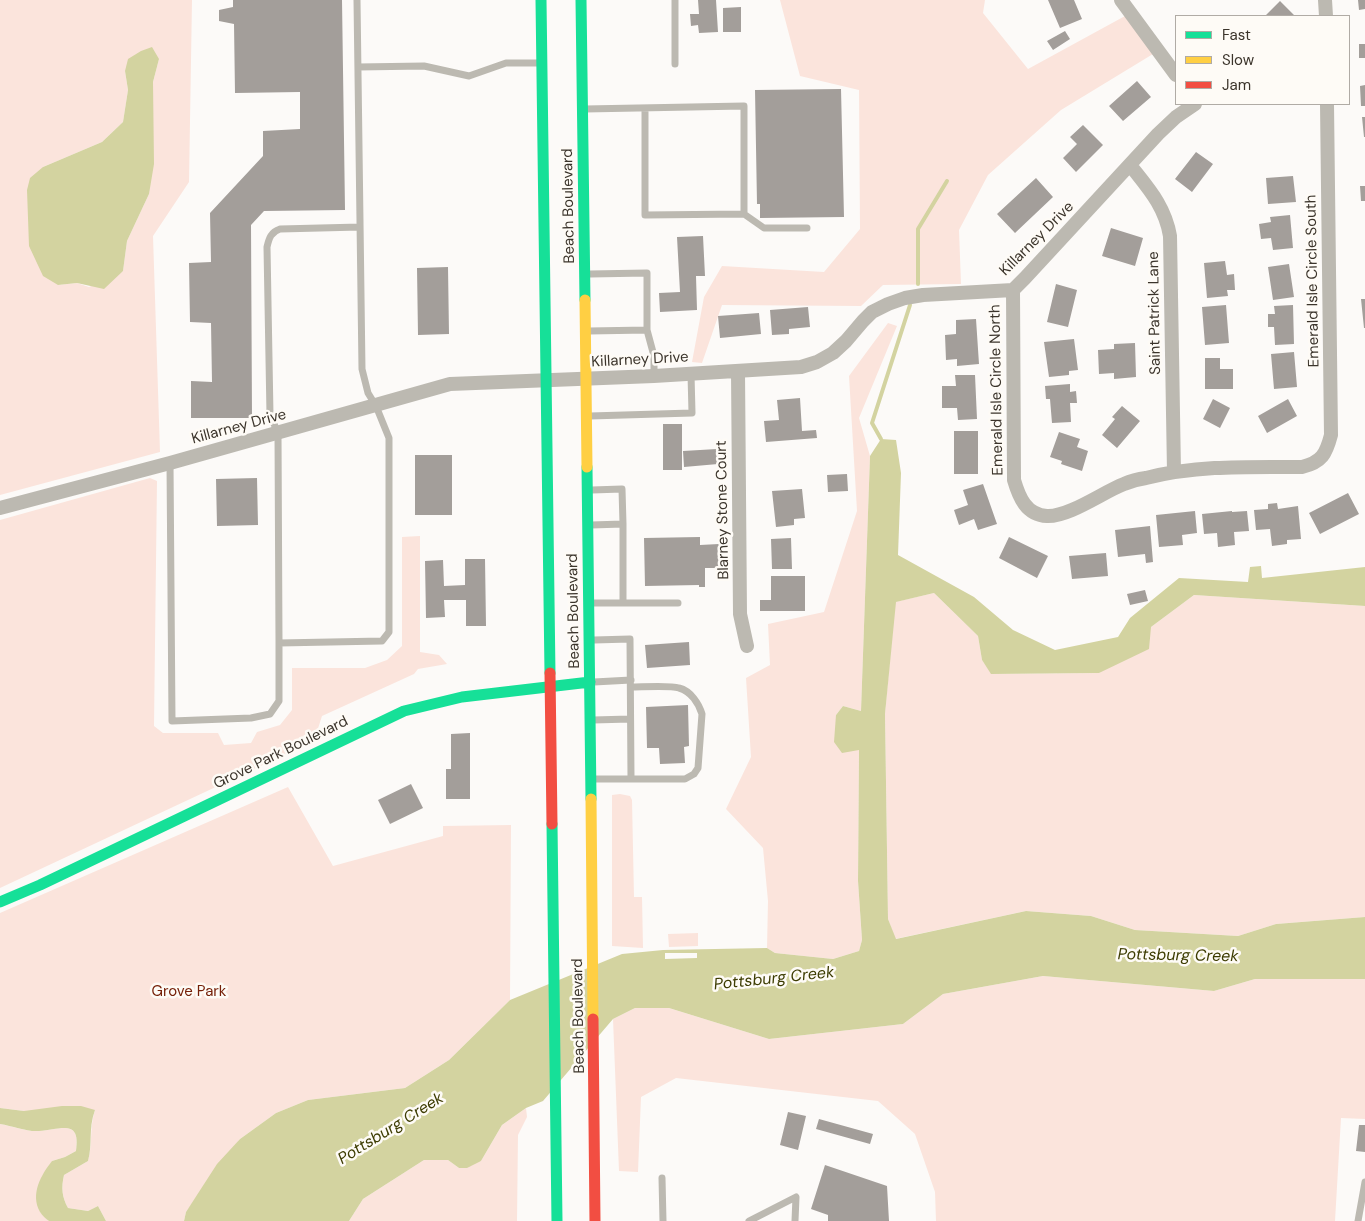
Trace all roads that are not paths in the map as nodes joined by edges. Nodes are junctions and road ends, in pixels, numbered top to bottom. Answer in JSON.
{"nodes":[{"id":1,"x":357,"y":0,"type":"edge"},
{"id":2,"x":542,"y":0,"type":"edge"},
{"id":3,"x":581,"y":0,"type":"edge"},
{"id":4,"x":675,"y":0,"type":"edge"},
{"id":5,"x":1122,"y":0,"type":"edge"},
{"id":6,"x":1325,"y":0,"type":"edge"},
{"id":7,"x":1326,"y":15,"type":"edge"},
{"id":8,"x":542,"y":63,"type":"junction"},
{"id":9,"x":675,"y":64,"type":"dead end"},
{"id":10,"x":358,"y":67,"type":"junction"},
{"id":11,"x":1175,"y":74,"type":"edge"},
{"id":12,"x":1194,"y":105,"type":"edge"},
{"id":13,"x":1327,"y":105,"type":"edge"},
{"id":14,"x":645,"y":108,"type":"junction"},
{"id":15,"x":582,"y":110,"type":"junction"},
{"id":16,"x":1130,"y":165,"type":"junction"},
{"id":17,"x":744,"y":214,"type":"junction"},
{"id":18,"x":360,"y":227,"type":"junction"},
{"id":19,"x":807,"y":228,"type":"dead end"},
{"id":20,"x":585,"y":274,"type":"junction"},
{"id":21,"x":1012,"y":290,"type":"junction"},
{"id":22,"x":647,"y":330,"type":"junction"},
{"id":23,"x":586,"y":332,"type":"junction"},
{"id":24,"x":738,"y":372,"type":"junction"},
{"id":25,"x":691,"y":374,"type":"junction"},
{"id":26,"x":654,"y":376,"type":"junction"},
{"id":27,"x":586,"y":379,"type":"junction"},
{"id":28,"x":546,"y":380,"type":"junction"},
{"id":29,"x":376,"y":406,"type":"junction"},
{"id":30,"x":587,"y":416,"type":"junction"},
{"id":31,"x":278,"y":433,"type":"junction"},
{"id":32,"x":170,"y":463,"type":"junction"},
{"id":33,"x":1174,"y":472,"type":"junction"},
{"id":34,"x":588,"y":490,"type":"junction"},
{"id":35,"x":0,"y":508,"type":"edge"},
{"id":36,"x":623,"y":524,"type":"junction"},
{"id":37,"x":588,"y":525,"type":"junction"},
{"id":38,"x":589,"y":603,"type":"junction"},
{"id":39,"x":623,"y":603,"type":"junction"},
{"id":40,"x":678,"y":603,"type":"dead end"},
{"id":41,"x":589,"y":640,"type":"junction"},
{"id":42,"x":279,"y":642,"type":"junction"},
{"id":43,"x":748,"y":646,"type":"dead end"},
{"id":44,"x":590,"y":682,"type":"junction"},
{"id":45,"x":631,"y":684,"type":"junction"},
{"id":46,"x":550,"y":687,"type":"junction"},
{"id":47,"x":630,"y":719,"type":"junction"},
{"id":48,"x":590,"y":720,"type":"junction"},
{"id":49,"x":631,"y":778,"type":"junction"},
{"id":50,"x":591,"y":779,"type":"junction"},
{"id":51,"x":0,"y":902,"type":"edge"},
{"id":52,"x":662,"y":1178,"type":"dead end"},
{"id":53,"x":1365,"y":1182,"type":"edge"},
{"id":54,"x":557,"y":1221,"type":"edge"},
{"id":55,"x":595,"y":1221,"type":"edge"},
{"id":56,"x":663,"y":1221,"type":"edge"},
{"id":57,"x":749,"y":1221,"type":"edge"},
{"id":58,"x":795,"y":1221,"type":"edge"},
{"id":59,"x":1358,"y":1221,"type":"edge"}],
"edges":[{"from":1,"to":10,"type":"lane"},
{"from":2,"to":8,"type":"main road"},
{"from":3,"to":15,"type":"main road","name":"Beach Boulevard"},
{"from":4,"to":9,"type":"lane"},
{"from":5,"to":11,"type":"street"},
{"from":6,"to":7,"type":"street"},
{"from":8,"to":10,"type":"lane"},
{"from":8,"to":28,"type":"main road"},
{"from":10,"to":18,"type":"lane"},
{"from":12,"to":16,"type":"street","name":"Killarney Drive"},
{"from":13,"to":33,"type":"street","name":"Emerald Isle Circle South"},
{"from":14,"to":15,"type":"lane"},
{"from":14,"to":17,"type":"lane"},
{"from":14,"to":17,"type":"lane"},
{"from":15,"to":20,"type":"main road","name":"Beach Boulevard"},
{"from":16,"to":21,"type":"street","name":"Killarney Drive"},
{"from":16,"to":33,"type":"street","name":"Saint Patrick Lane"},
{"from":17,"to":19,"type":"lane"},
{"from":18,"to":29,"type":"lane"},
{"from":18,"to":31,"type":"lane"},
{"from":20,"to":22,"type":"lane"},
{"from":20,"to":23,"type":"main road","name":"Beach Boulevard"},
{"from":21,"to":24,"type":"street","name":"Killarney Drive"},
{"from":21,"to":33,"type":"street","name":"Emerald Isle Circle North"},
{"from":22,"to":23,"type":"lane"},
{"from":22,"to":26,"type":"lane"},
{"from":23,"to":27,"type":"main road","name":"Beach Boulevard"},
{"from":24,"to":25,"type":"street","name":"Killarney Drive"},
{"from":24,"to":43,"type":"street","name":"Blarney Stone Court"},
{"from":25,"to":26,"type":"street","name":"Killarney Drive"},
{"from":25,"to":30,"type":"lane"},
{"from":26,"to":27,"type":"street","name":"Killarney Drive"},
{"from":27,"to":28,"type":"street","name":"Killarney Drive"},
{"from":27,"to":30,"type":"main road","name":"Beach Boulevard"},
{"from":28,"to":29,"type":"street","name":"Killarney Drive"},
{"from":28,"to":46,"type":"main road"},
{"from":29,"to":31,"type":"street","name":"Killarney Drive"},
{"from":29,"to":42,"type":"lane"},
{"from":30,"to":34,"type":"main road","name":"Beach Boulevard"},
{"from":31,"to":32,"type":"street","name":"Killarney Drive"},
{"from":31,"to":42,"type":"lane"},
{"from":32,"to":35,"type":"street","name":"Killarney Drive"},
{"from":32,"to":42,"type":"lane"},
{"from":34,"to":36,"type":"lane"},
{"from":34,"to":37,"type":"main road","name":"Beach Boulevard"},
{"from":36,"to":37,"type":"lane"},
{"from":36,"to":39,"type":"lane"},
{"from":37,"to":38,"type":"main road","name":"Beach Boulevard"},
{"from":38,"to":39,"type":"lane"},
{"from":38,"to":41,"type":"main road","name":"Beach Boulevard"},
{"from":39,"to":40,"type":"lane"},
{"from":41,"to":44,"type":"main road","name":"Beach Boulevard"},
{"from":41,"to":45,"type":"lane"},
{"from":44,"to":45,"type":"lane"},
{"from":44,"to":46,"type":"main road","name":"Grove Park Boulevard"},
{"from":44,"to":48,"type":"main road","name":"Beach Boulevard"},
{"from":45,"to":47,"type":"lane"},
{"from":45,"to":49,"type":"lane"},
{"from":46,"to":51,"type":"main road","name":"Grove Park Boulevard"},
{"from":46,"to":54,"type":"main road"},
{"from":47,"to":48,"type":"lane"},
{"from":47,"to":49,"type":"lane"},
{"from":48,"to":50,"type":"main road","name":"Beach Boulevard"},
{"from":49,"to":50,"type":"lane"},
{"from":50,"to":55,"type":"main road","name":"Beach Boulevard"},
{"from":52,"to":56,"type":"lane"},
{"from":53,"to":59,"type":"lane"},
{"from":57,"to":58,"type":"lane"}]}
